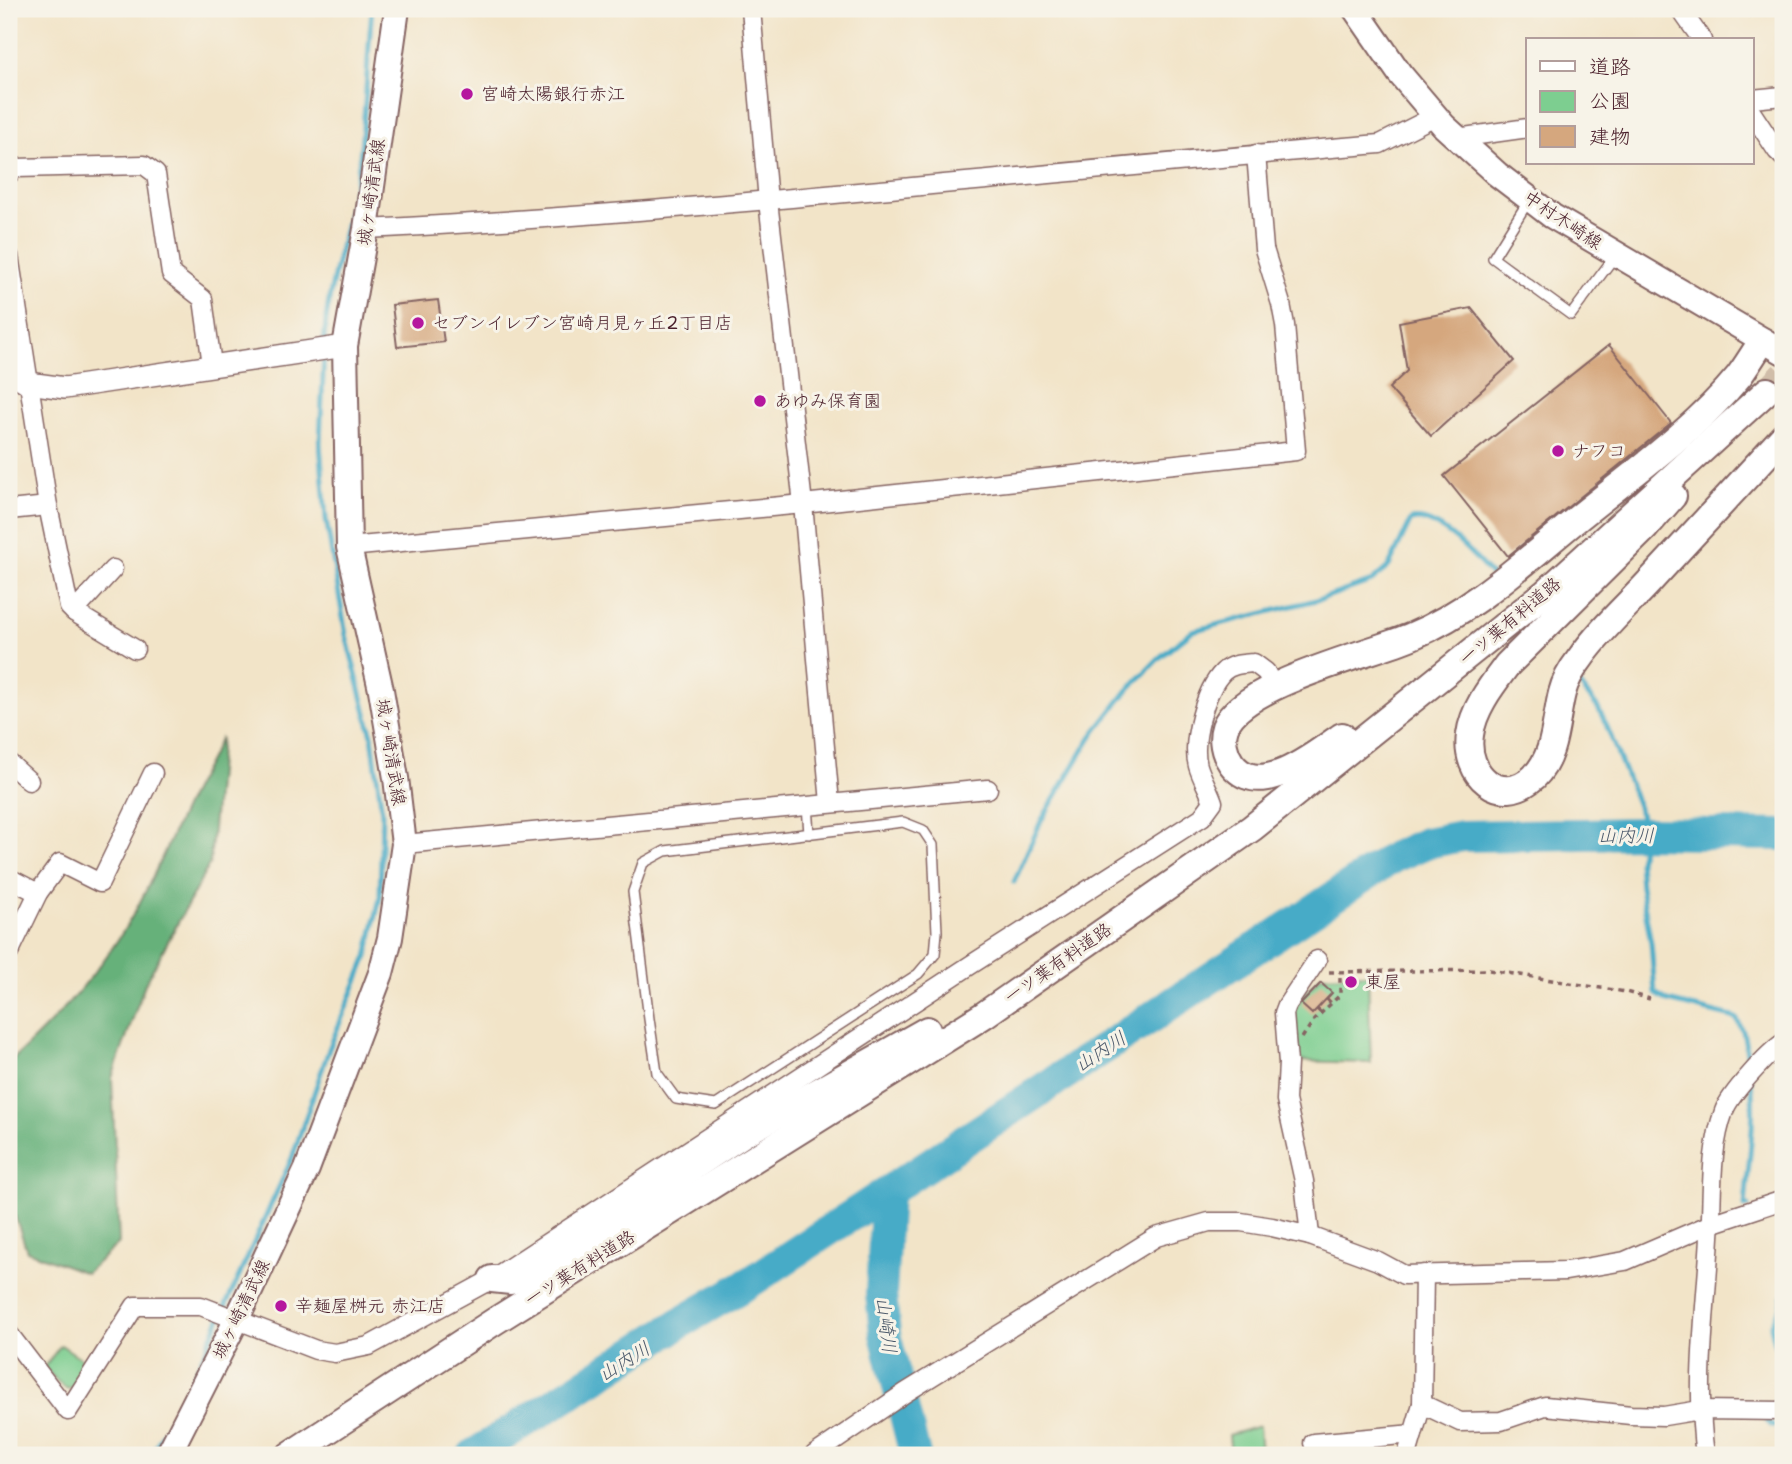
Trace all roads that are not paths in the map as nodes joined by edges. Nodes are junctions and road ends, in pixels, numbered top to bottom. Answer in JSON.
{"nodes":[{"id":1,"x":397,"y":9,"type":"edge"},
{"id":2,"x":751,"y":9,"type":"edge"},
{"id":3,"x":1355,"y":9,"type":"edge"},
{"id":4,"x":1680,"y":9,"type":"edge"},
{"id":5,"x":1701,"y":38,"type":"edge"},
{"id":6,"x":1783,"y":96,"type":"edge"},
{"id":7,"x":1754,"y":99,"type":"edge"},
{"id":8,"x":1435,"y":116,"type":"junction"},
{"id":9,"x":1754,"y":116,"type":"edge"},
{"id":10,"x":1526,"y":128,"type":"edge"},
{"id":11,"x":1457,"y":138,"type":"junction"},
{"id":12,"x":1256,"y":154,"type":"junction"},
{"id":13,"x":1783,"y":157,"type":"edge"},
{"id":14,"x":9,"y":174,"type":"edge"},
{"id":15,"x":1530,"y":199,"type":"junction"},
{"id":16,"x":768,"y":201,"type":"junction"},
{"id":17,"x":366,"y":229,"type":"junction"},
{"id":18,"x":9,"y":255,"type":"edge"},
{"id":19,"x":1616,"y":255,"type":"junction"},
{"id":20,"x":340,"y":346,"type":"junction"},
{"id":21,"x":1773,"y":347,"type":"edge"},
{"id":22,"x":212,"y":365,"type":"junction"},
{"id":23,"x":9,"y":371,"type":"edge"},
{"id":24,"x":28,"y":383,"type":"junction"},
{"id":25,"x":1783,"y":437,"type":"edge"},
{"id":26,"x":803,"y":504,"type":"junction"},
{"id":27,"x":48,"y":506,"type":"junction"},
{"id":28,"x":9,"y":510,"type":"edge"},
{"id":29,"x":349,"y":547,"type":"junction"},
{"id":30,"x":113,"y":569,"type":"dead end"},
{"id":31,"x":1544,"y":594,"type":"junction"},
{"id":32,"x":74,"y":612,"type":"junction"},
{"id":33,"x":135,"y":649,"type":"dead end"},
{"id":34,"x":1273,"y":686,"type":"junction"},
{"id":35,"x":9,"y":763,"type":"edge"},
{"id":36,"x":153,"y":773,"type":"dead end"},
{"id":37,"x":29,"y":781,"type":"dead end"},
{"id":38,"x":988,"y":789,"type":"dead end"},
{"id":39,"x":830,"y":803,"type":"junction"},
{"id":40,"x":807,"y":805,"type":"junction"},
{"id":41,"x":809,"y":834,"type":"junction"},
{"id":42,"x":404,"y":844,"type":"junction"},
{"id":43,"x":9,"y":878,"type":"edge"},
{"id":44,"x":38,"y":893,"type":"junction"},
{"id":45,"x":1145,"y":903,"type":"junction"},
{"id":46,"x":9,"y":953,"type":"edge"},
{"id":47,"x":1314,"y":966,"type":"road end"},
{"id":48,"x":1783,"y":1043,"type":"edge"},
{"id":49,"x":1783,"y":1200,"type":"edge"},
{"id":50,"x":1711,"y":1224,"type":"junction"},
{"id":51,"x":1310,"y":1236,"type":"junction"},
{"id":52,"x":1424,"y":1274,"type":"junction"},
{"id":53,"x":492,"y":1279,"type":"junction"},
{"id":54,"x":237,"y":1319,"type":"junction"},
{"id":55,"x":9,"y":1334,"type":"edge"},
{"id":56,"x":1422,"y":1404,"type":"junction"},
{"id":57,"x":1700,"y":1410,"type":"junction"},
{"id":58,"x":1776,"y":1411,"type":"edge"},
{"id":59,"x":1413,"y":1434,"type":"junction"},
{"id":60,"x":1313,"y":1443,"type":"dead end"},
{"id":61,"x":167,"y":1455,"type":"edge"},
{"id":62,"x":290,"y":1455,"type":"edge"},
{"id":63,"x":814,"y":1455,"type":"edge"},
{"id":64,"x":1407,"y":1455,"type":"edge"},
{"id":65,"x":1705,"y":1455,"type":"edge"}],
"edges":[{"from":1,"to":17,"type":"main road","name":"城ヶ崎清武線"},
{"from":2,"to":16,"type":"street"},
{"from":3,"to":8,"type":"main road","name":"中村木崎線"},
{"from":4,"to":5,"type":"street"},
{"from":6,"to":7,"type":"street"},
{"from":8,"to":11,"type":"main road","name":"中村木崎線"},
{"from":8,"to":12,"type":"street"},
{"from":9,"to":13,"type":"street"},
{"from":10,"to":11,"type":"street"},
{"from":11,"to":15,"type":"main road","name":"中村木崎線"},
{"from":12,"to":16,"type":"street"},
{"from":12,"to":26,"type":"street"},
{"from":14,"to":22,"type":"street"},
{"from":15,"to":19,"type":"main road","name":"中村木崎線"},
{"from":15,"to":19,"type":"lane"},
{"from":16,"to":17,"type":"street"},
{"from":16,"to":26,"type":"street"},
{"from":17,"to":20,"type":"main road","name":"城ヶ崎清武線"},
{"from":18,"to":24,"type":"street"},
{"from":19,"to":21,"type":"main road","name":"中村木崎線"},
{"from":20,"to":22,"type":"street"},
{"from":20,"to":29,"type":"main road","name":"城ヶ崎清武線"},
{"from":21,"to":34,"type":"main road"},
{"from":22,"to":24,"type":"street"},
{"from":23,"to":24,"type":"street"},
{"from":24,"to":27,"type":"street"},
{"from":25,"to":31,"type":"main road","name":"一ツ葉有料道路"},
{"from":26,"to":29,"type":"street"},
{"from":26,"to":39,"type":"street"},
{"from":27,"to":28,"type":"street"},
{"from":27,"to":32,"type":"street"},
{"from":29,"to":42,"type":"main road","name":"城ヶ崎清武線"},
{"from":30,"to":32,"type":"street"},
{"from":31,"to":34,"type":"main road"},
{"from":31,"to":45,"type":"main road","name":"一ツ葉有料道路"},
{"from":32,"to":33,"type":"street"},
{"from":34,"to":53,"type":"street"},
{"from":35,"to":37,"type":"street"},
{"from":36,"to":44,"type":"street"},
{"from":38,"to":39,"type":"street"},
{"from":39,"to":40,"type":"street"},
{"from":40,"to":41,"type":"lane"},
{"from":40,"to":42,"type":"street"},
{"from":41,"to":41,"type":"lane"},
{"from":42,"to":54,"type":"main road","name":"城ヶ崎清武線"},
{"from":43,"to":44,"type":"street"},
{"from":44,"to":46,"type":"street"},
{"from":45,"to":53,"type":"main road"},
{"from":45,"to":62,"type":"main road","name":"一ツ葉有料道路"},
{"from":47,"to":51,"type":"street"},
{"from":48,"to":50,"type":"street"},
{"from":49,"to":50,"type":"street"},
{"from":50,"to":52,"type":"street"},
{"from":50,"to":57,"type":"street"},
{"from":51,"to":52,"type":"street"},
{"from":51,"to":63,"type":"street"},
{"from":52,"to":56,"type":"street"},
{"from":53,"to":54,"type":"street"},
{"from":54,"to":55,"type":"street"},
{"from":54,"to":61,"type":"main road","name":"城ヶ崎清武線"},
{"from":56,"to":57,"type":"street"},
{"from":56,"to":59,"type":"street"},
{"from":57,"to":58,"type":"street"},
{"from":57,"to":65,"type":"street"},
{"from":59,"to":60,"type":"street"},
{"from":59,"to":64,"type":"street"}]}
